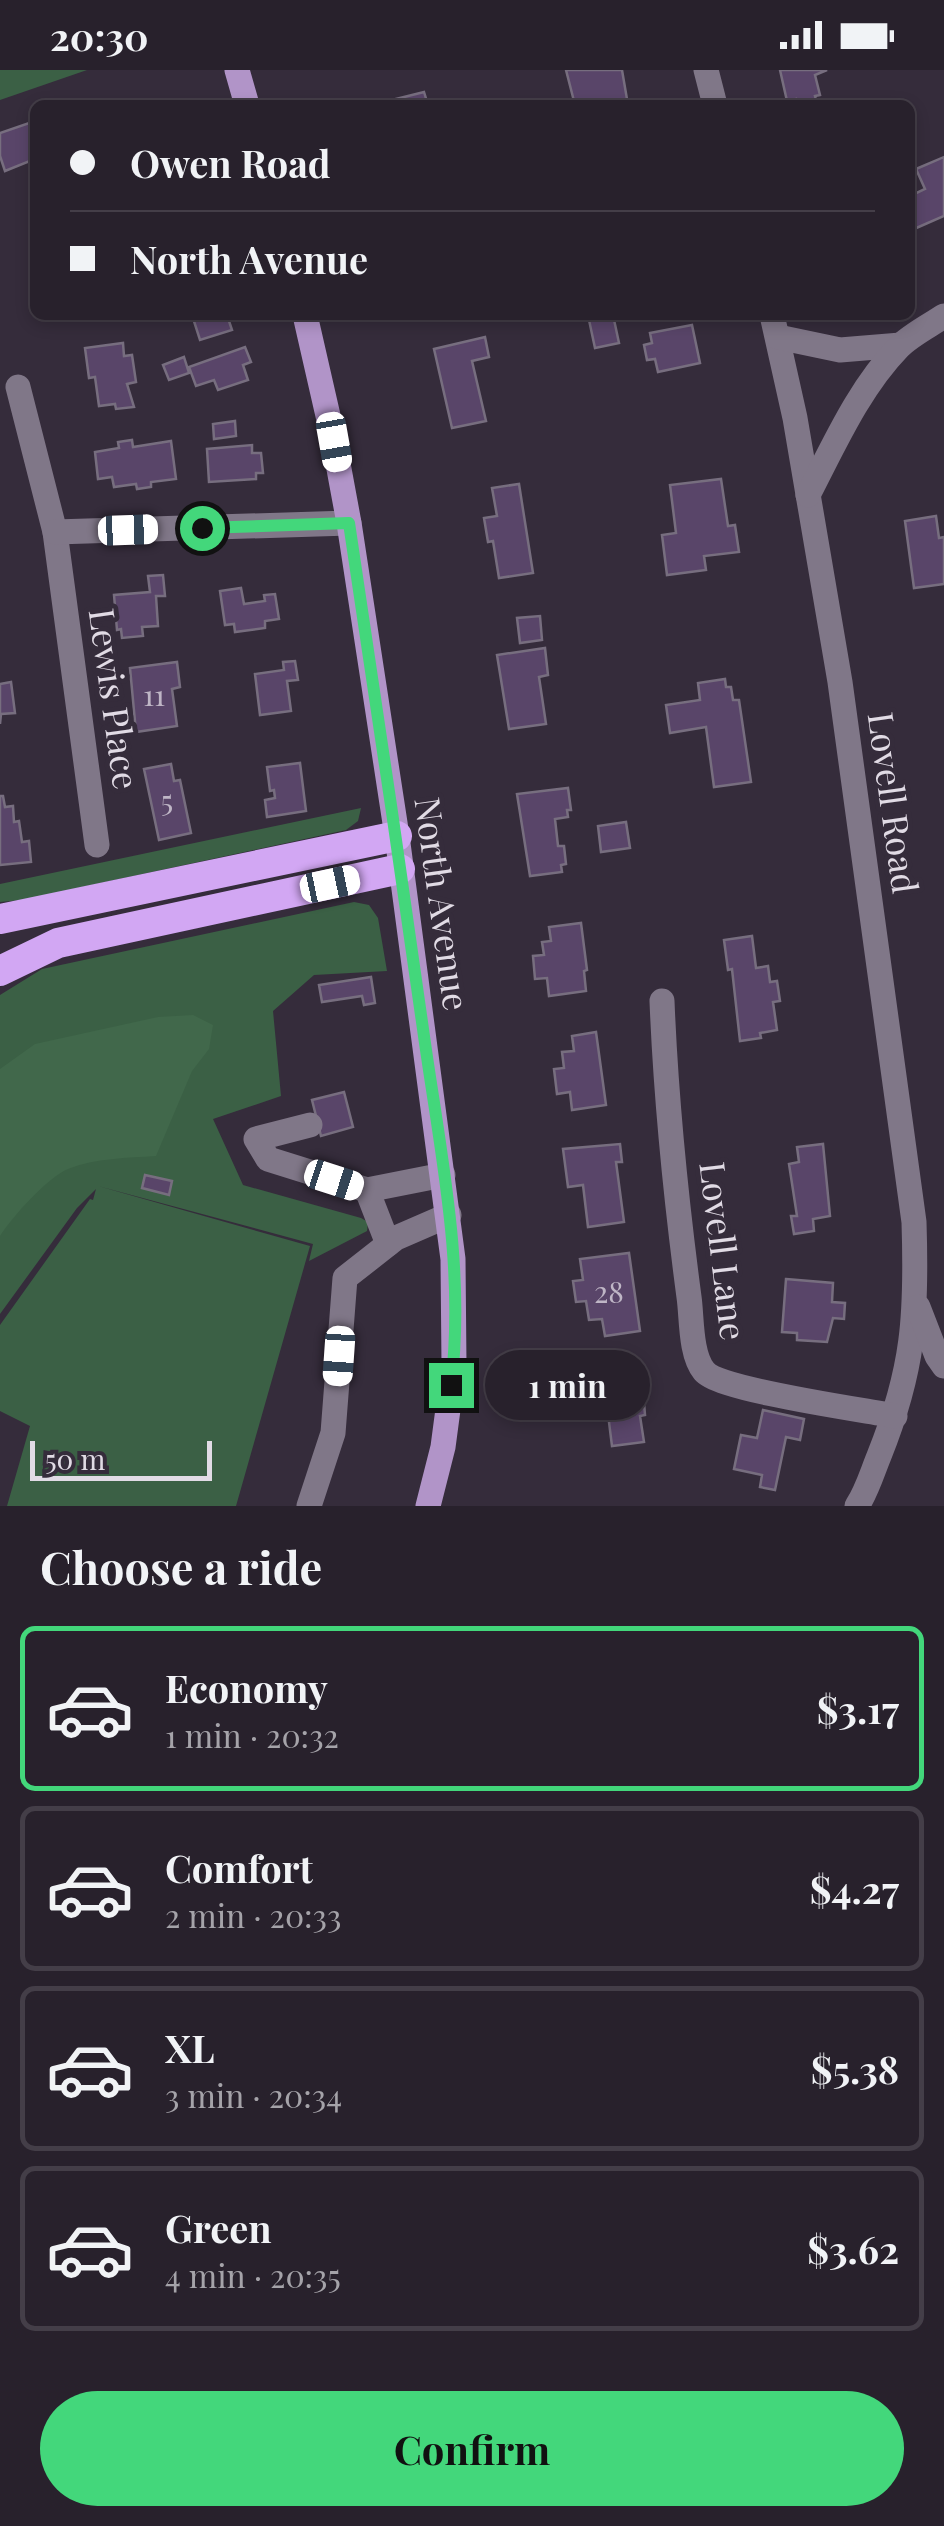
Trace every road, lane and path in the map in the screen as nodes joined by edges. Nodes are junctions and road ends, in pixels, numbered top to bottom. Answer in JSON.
{"nodes":[{"id":1,"x":238,"y":70,"type":"edge"},
{"id":2,"x":706,"y":70,"type":"edge"},
{"id":3,"x":246,"y":100,"type":"edge"},
{"id":4,"x":715,"y":100,"type":"edge"},
{"id":5,"x":944,"y":316,"type":"edge"},
{"id":6,"x":306,"y":320,"type":"edge"},
{"id":7,"x":775,"y":326,"type":"edge"},
{"id":8,"x":901,"y":345,"type":"junction"},
{"id":9,"x":18,"y":387,"type":"dead end"},
{"id":10,"x":808,"y":495,"type":"junction"},
{"id":11,"x":349,"y":523,"type":"junction"},
{"id":12,"x":54,"y":532,"type":"junction"},
{"id":13,"x":397,"y":836,"type":"junction"},
{"id":14,"x":97,"y":845,"type":"dead end"},
{"id":15,"x":400,"y":870,"type":"junction"},
{"id":16,"x":0,"y":918,"type":"edge"},
{"id":17,"x":0,"y":971,"type":"edge"},
{"id":18,"x":662,"y":1001,"type":"dead end"},
{"id":19,"x":310,"y":1124,"type":"dead end"},
{"id":20,"x":443,"y":1174,"type":"junction"},
{"id":21,"x":367,"y":1190,"type":"junction"},
{"id":22,"x":449,"y":1215,"type":"junction"},
{"id":23,"x":388,"y":1244,"type":"junction"},
{"id":24,"x":917,"y":1304,"type":"junction"},
{"id":25,"x":944,"y":1366,"type":"edge"},
{"id":26,"x":896,"y":1416,"type":"junction"},
{"id":27,"x":309,"y":1506,"type":"edge"},
{"id":28,"x":428,"y":1506,"type":"edge"},
{"id":29,"x":858,"y":1506,"type":"edge"}],
"edges":[{"from":1,"to":3,"type":"main road"},
{"from":2,"to":4,"type":"street"},
{"from":5,"to":8,"type":"street"},
{"from":6,"to":11,"type":"main road","name":"North Avenue"},
{"from":7,"to":8,"type":"street"},
{"from":7,"to":10,"type":"street","name":"Lovell Road"},
{"from":8,"to":10,"type":"street"},
{"from":9,"to":12,"type":"street","name":"Lewis Place"},
{"from":10,"to":24,"type":"street","name":"Lovell Road"},
{"from":11,"to":12,"type":"street"},
{"from":11,"to":13,"type":"main road","name":"North Avenue"},
{"from":12,"to":14,"type":"street","name":"Lewis Place"},
{"from":13,"to":15,"type":"main road","name":"North Avenue"},
{"from":13,"to":16,"type":"highway"},
{"from":15,"to":17,"type":"highway"},
{"from":15,"to":20,"type":"main road","name":"North Avenue"},
{"from":18,"to":26,"type":"street","name":"Lovell Lane"},
{"from":19,"to":21,"type":"street"},
{"from":20,"to":21,"type":"street"},
{"from":20,"to":22,"type":"main road","name":"North Avenue"},
{"from":21,"to":23,"type":"street"},
{"from":22,"to":23,"type":"street"},
{"from":22,"to":28,"type":"main road","name":"North Avenue"},
{"from":23,"to":27,"type":"street"},
{"from":24,"to":25,"type":"street","name":"Lovell Road"},
{"from":24,"to":26,"type":"street","name":"Lovell Road"},
{"from":26,"to":29,"type":"street","name":"Lovell Road"}]}
